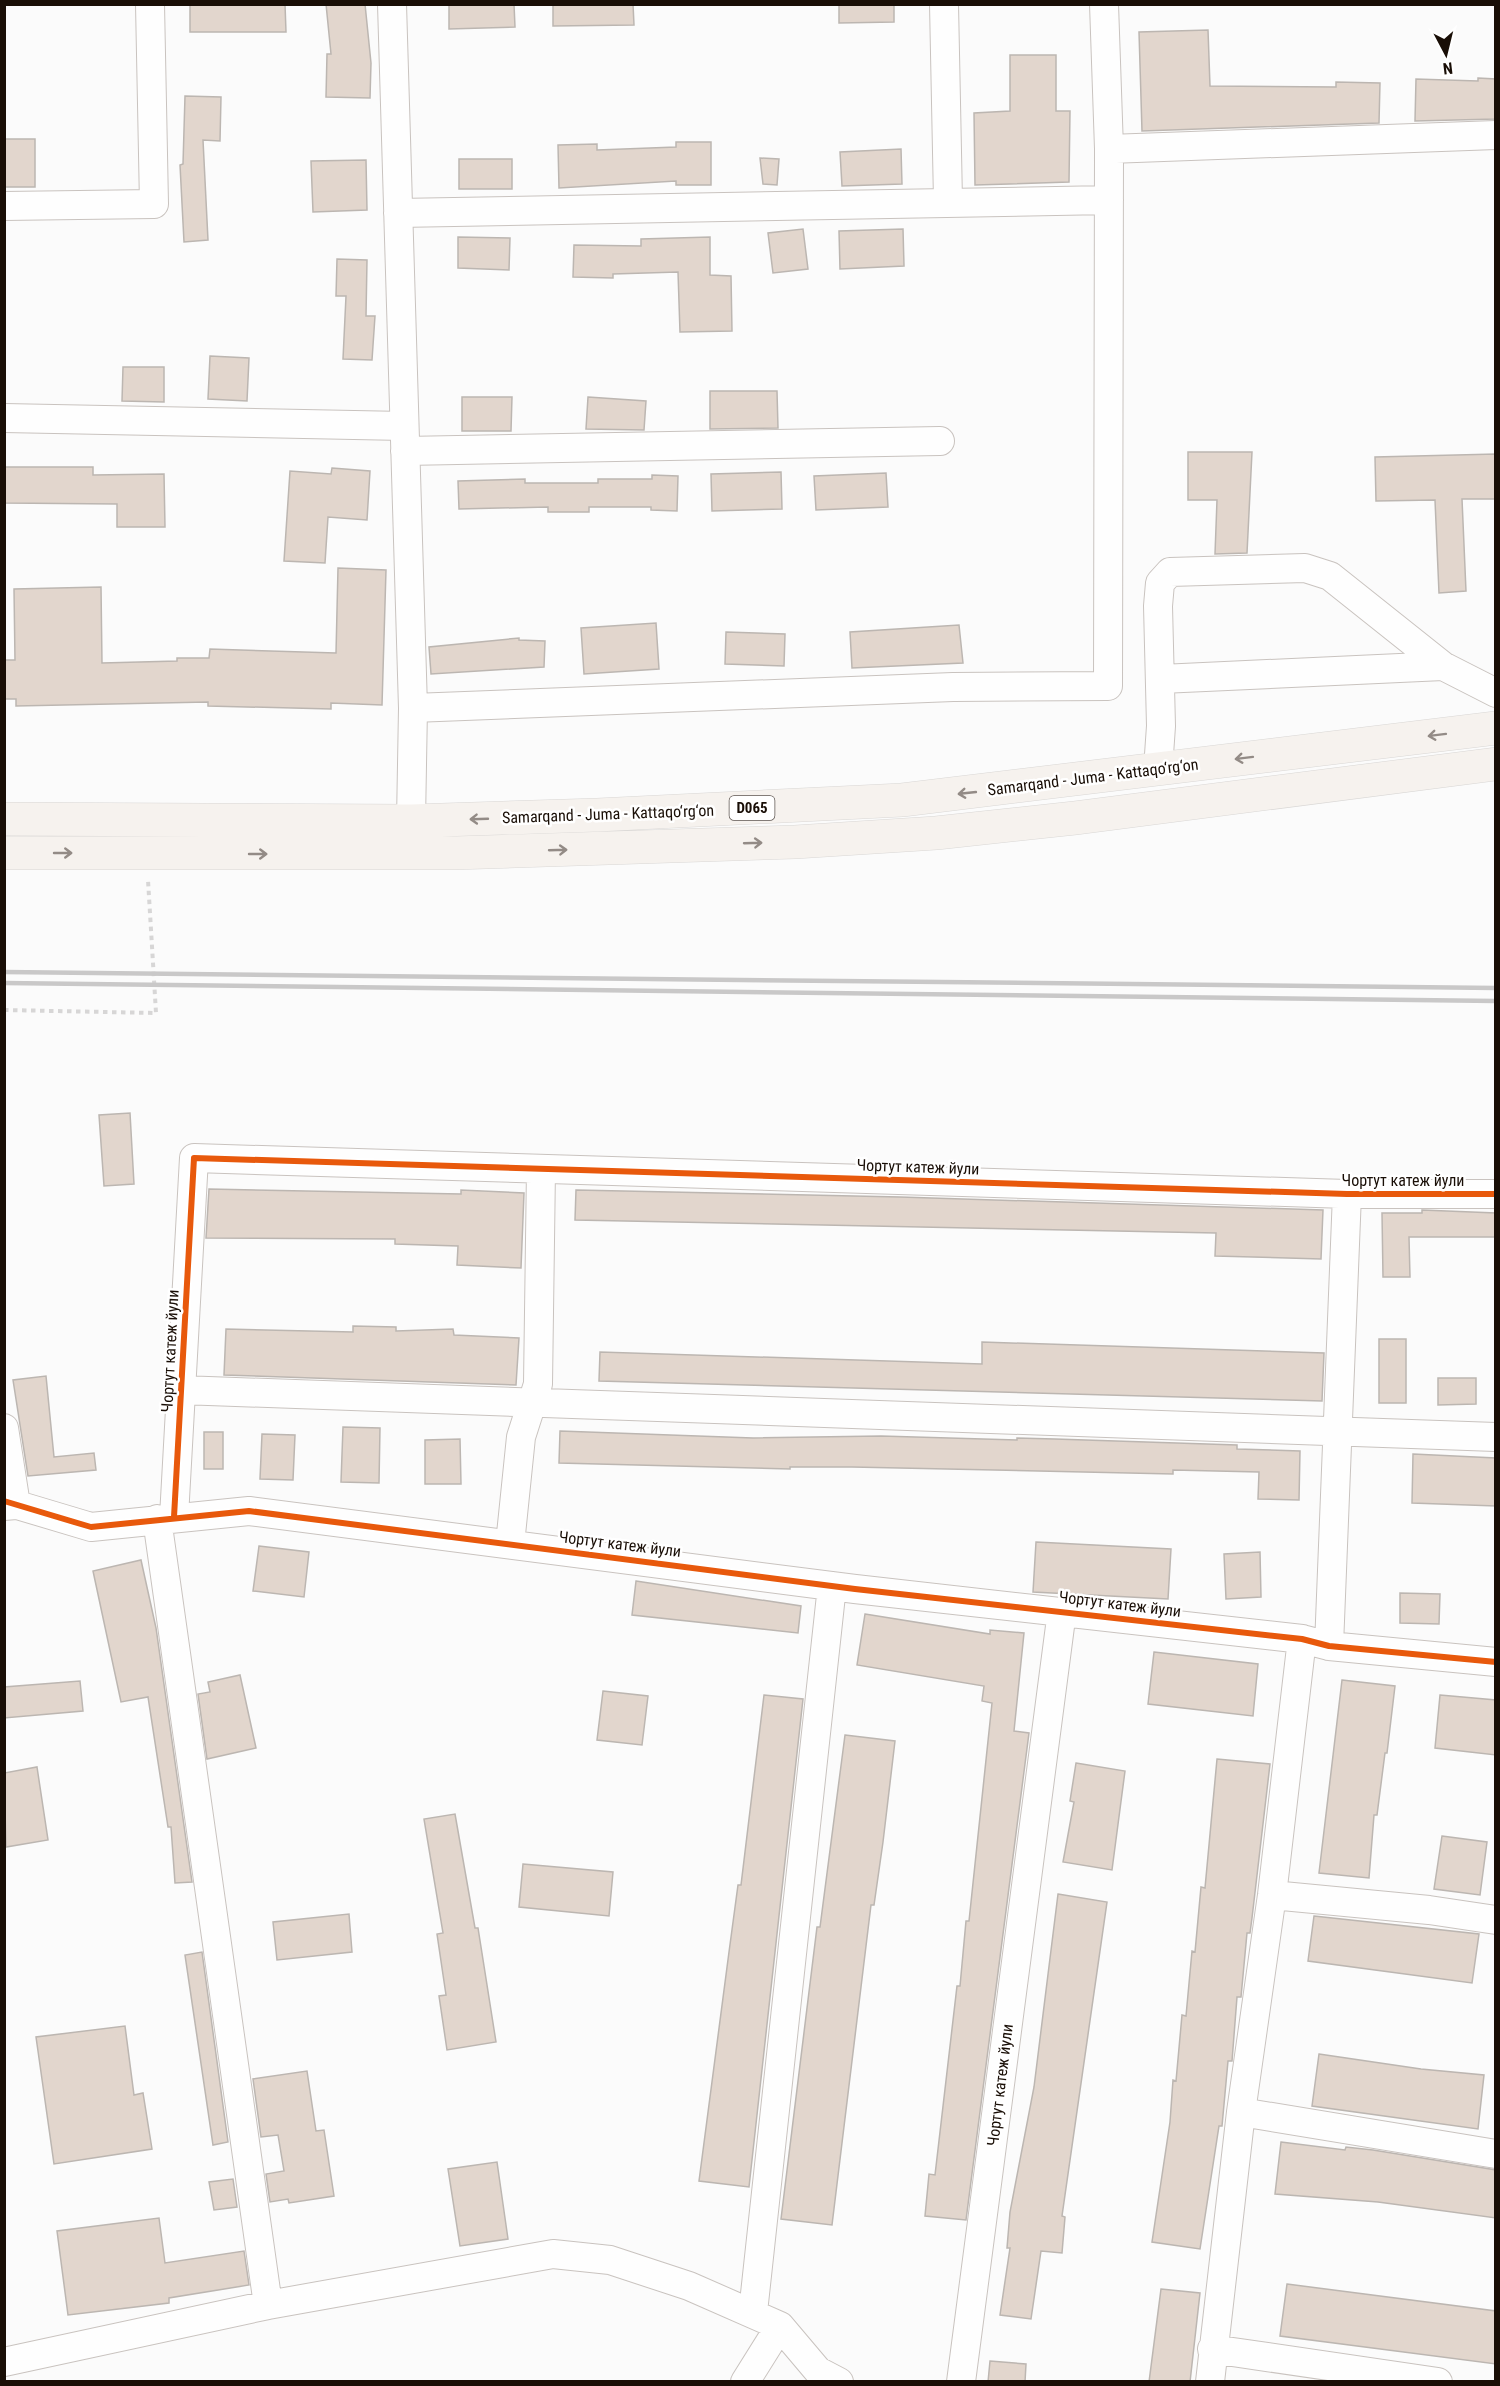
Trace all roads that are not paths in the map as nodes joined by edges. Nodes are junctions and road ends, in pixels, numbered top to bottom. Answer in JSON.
{"nodes":[{"id":1,"x":150,"y":4,"type":"edge"},
{"id":2,"x":392,"y":4,"type":"edge"},
{"id":3,"x":944,"y":4,"type":"edge"},
{"id":4,"x":1104,"y":4,"type":"edge"},
{"id":5,"x":1496,"y":135,"type":"edge"},
{"id":6,"x":1108,"y":149,"type":"junction"},
{"id":7,"x":1109,"y":200,"type":"junction"},
{"id":8,"x":948,"y":201,"type":"junction"},
{"id":9,"x":4,"y":206,"type":"edge"},
{"id":10,"x":398,"y":213,"type":"junction"},
{"id":11,"x":4,"y":418,"type":"edge"},
{"id":12,"x":405,"y":439,"type":"junction"},
{"id":13,"x":940,"y":441,"type":"dead end"},
{"id":14,"x":1443,"y":666,"type":"junction"},
{"id":15,"x":1161,"y":679,"type":"junction"},
{"id":16,"x":1496,"y":693,"type":"edge"},
{"id":17,"x":413,"y":708,"type":"junction"},
{"id":18,"x":1496,"y":728,"type":"edge"},
{"id":19,"x":1496,"y":764,"type":"edge"},
{"id":20,"x":1158,"y":769,"type":"junction"},
{"id":21,"x":4,"y":819,"type":"edge"},
{"id":22,"x":105,"y":821,"type":"junction"},
{"id":23,"x":411,"y":821,"type":"junction"},
{"id":24,"x":4,"y":853,"type":"edge"},
{"id":25,"x":104,"y":853,"type":"junction"},
{"id":26,"x":541,"y":1169,"type":"junction"},
{"id":27,"x":1347,"y":1194,"type":"junction"},
{"id":28,"x":1496,"y":1194,"type":"edge"},
{"id":29,"x":181,"y":1390,"type":"junction"},
{"id":30,"x":532,"y":1402,"type":"junction"},
{"id":31,"x":4,"y":1428,"type":"edge"},
{"id":32,"x":1338,"y":1432,"type":"junction"},
{"id":33,"x":1496,"y":1437,"type":"edge"},
{"id":34,"x":8,"y":1504,"type":"edge"},
{"id":35,"x":165,"y":1518,"type":"junction"},
{"id":36,"x":510,"y":1544,"type":"junction"},
{"id":37,"x":832,"y":1586,"type":"junction"},
{"id":38,"x":1062,"y":1611,"type":"junction"},
{"id":39,"x":1316,"y":1642,"type":"junction"},
{"id":40,"x":1496,"y":1662,"type":"edge"},
{"id":41,"x":1272,"y":1895,"type":"junction"},
{"id":42,"x":1496,"y":1920,"type":"edge"},
{"id":43,"x":1241,"y":2112,"type":"junction"},
{"id":44,"x":1496,"y":2154,"type":"edge"},
{"id":45,"x":268,"y":2305,"type":"junction"},
{"id":46,"x":751,"y":2313,"type":"junction"},
{"id":47,"x":780,"y":2326,"type":"junction"},
{"id":48,"x":1212,"y":2349,"type":"junction"},
{"id":49,"x":5,"y":2357,"type":"edge"},
{"id":50,"x":745,"y":2382,"type":"edge"},
{"id":51,"x":838,"y":2382,"type":"edge"},
{"id":52,"x":961,"y":2382,"type":"edge"},
{"id":53,"x":1210,"y":2382,"type":"edge"},
{"id":54,"x":1438,"y":2382,"type":"edge"}],
"edges":[{"from":1,"to":9,"type":"street"},
{"from":2,"to":10,"type":"street"},
{"from":3,"to":8,"type":"street"},
{"from":4,"to":6,"type":"street"},
{"from":5,"to":6,"type":"street"},
{"from":6,"to":7,"type":"street"},
{"from":7,"to":8,"type":"street"},
{"from":7,"to":17,"type":"street"},
{"from":8,"to":10,"type":"street"},
{"from":10,"to":12,"type":"street"},
{"from":11,"to":12,"type":"street"},
{"from":12,"to":13,"type":"street"},
{"from":12,"to":17,"type":"street"},
{"from":14,"to":15,"type":"street"},
{"from":14,"to":15,"type":"street"},
{"from":14,"to":16,"type":"street"},
{"from":15,"to":20,"type":"street"},
{"from":17,"to":23,"type":"street"},
{"from":18,"to":20,"type":"main road","name":"Samarqand - Juma - Kattaqo‘rg‘on","number":"D065","one_way":true},
{"from":25,"to":19,"type":"main road","name":"Samarqand - Juma - Kattaqo‘rg‘on","number":"D065","one_way":true},
{"from":20,"to":23,"type":"main road","name":"Samarqand - Juma - Kattaqo‘rg‘on","number":"D065","one_way":true},
{"from":21,"to":22,"type":"main road","name":"Samarqand - Juma - Kattaqo‘rg‘on","number":"D065"},
{"from":22,"to":23,"type":"main road","name":"Samarqand - Juma - Kattaqo‘rg‘on","number":"D065"},
{"from":22,"to":25,"type":"main road"},
{"from":24,"to":25,"type":"main road","name":"Samarqand - Juma - Kattaqo‘rg‘on","number":"D065","one_way":true},
{"from":26,"to":27,"type":"street","name":"Чортут катеж йули"},
{"from":26,"to":29,"type":"street","name":"Чортут катеж йули"},
{"from":26,"to":30,"type":"street"},
{"from":27,"to":28,"type":"street","name":"Чортут катеж йули"},
{"from":27,"to":32,"type":"street","name":"Чортут катеж йули"},
{"from":29,"to":30,"type":"street","name":"Чортут катеж йули"},
{"from":29,"to":35,"type":"street","name":"Чортут катеж йули"},
{"from":30,"to":32,"type":"street","name":"Чортут катеж йули"},
{"from":30,"to":36,"type":"street"},
{"from":31,"to":34,"type":"street"},
{"from":32,"to":33,"type":"street","name":"Чортут катеж йули"},
{"from":32,"to":39,"type":"street","name":"Чортут катеж йули"},
{"from":34,"to":35,"type":"street"},
{"from":35,"to":36,"type":"street","name":"Чортут катеж йули"},
{"from":35,"to":45,"type":"street"},
{"from":36,"to":37,"type":"street","name":"Чортут катеж йули"},
{"from":37,"to":38,"type":"street","name":"Чортут катеж йули"},
{"from":37,"to":46,"type":"street"},
{"from":38,"to":39,"type":"street","name":"Чортут катеж йули"},
{"from":38,"to":52,"type":"street","name":"Чортут катеж йули"},
{"from":39,"to":40,"type":"street","name":"Чортут катеж йули"},
{"from":39,"to":41,"type":"street","name":"Чортут катеж йули"},
{"from":41,"to":42,"type":"street"},
{"from":41,"to":43,"type":"street","name":"Чортут катеж йули"},
{"from":43,"to":44,"type":"street"},
{"from":43,"to":48,"type":"street","name":"Чортут катеж йули"},
{"from":45,"to":46,"type":"street"},
{"from":45,"to":49,"type":"street"},
{"from":46,"to":47,"type":"street"},
{"from":47,"to":50,"type":"street"},
{"from":47,"to":51,"type":"street"},
{"from":48,"to":53,"type":"street","name":"Чортут катеж йули"},
{"from":48,"to":54,"type":"street"}]}
